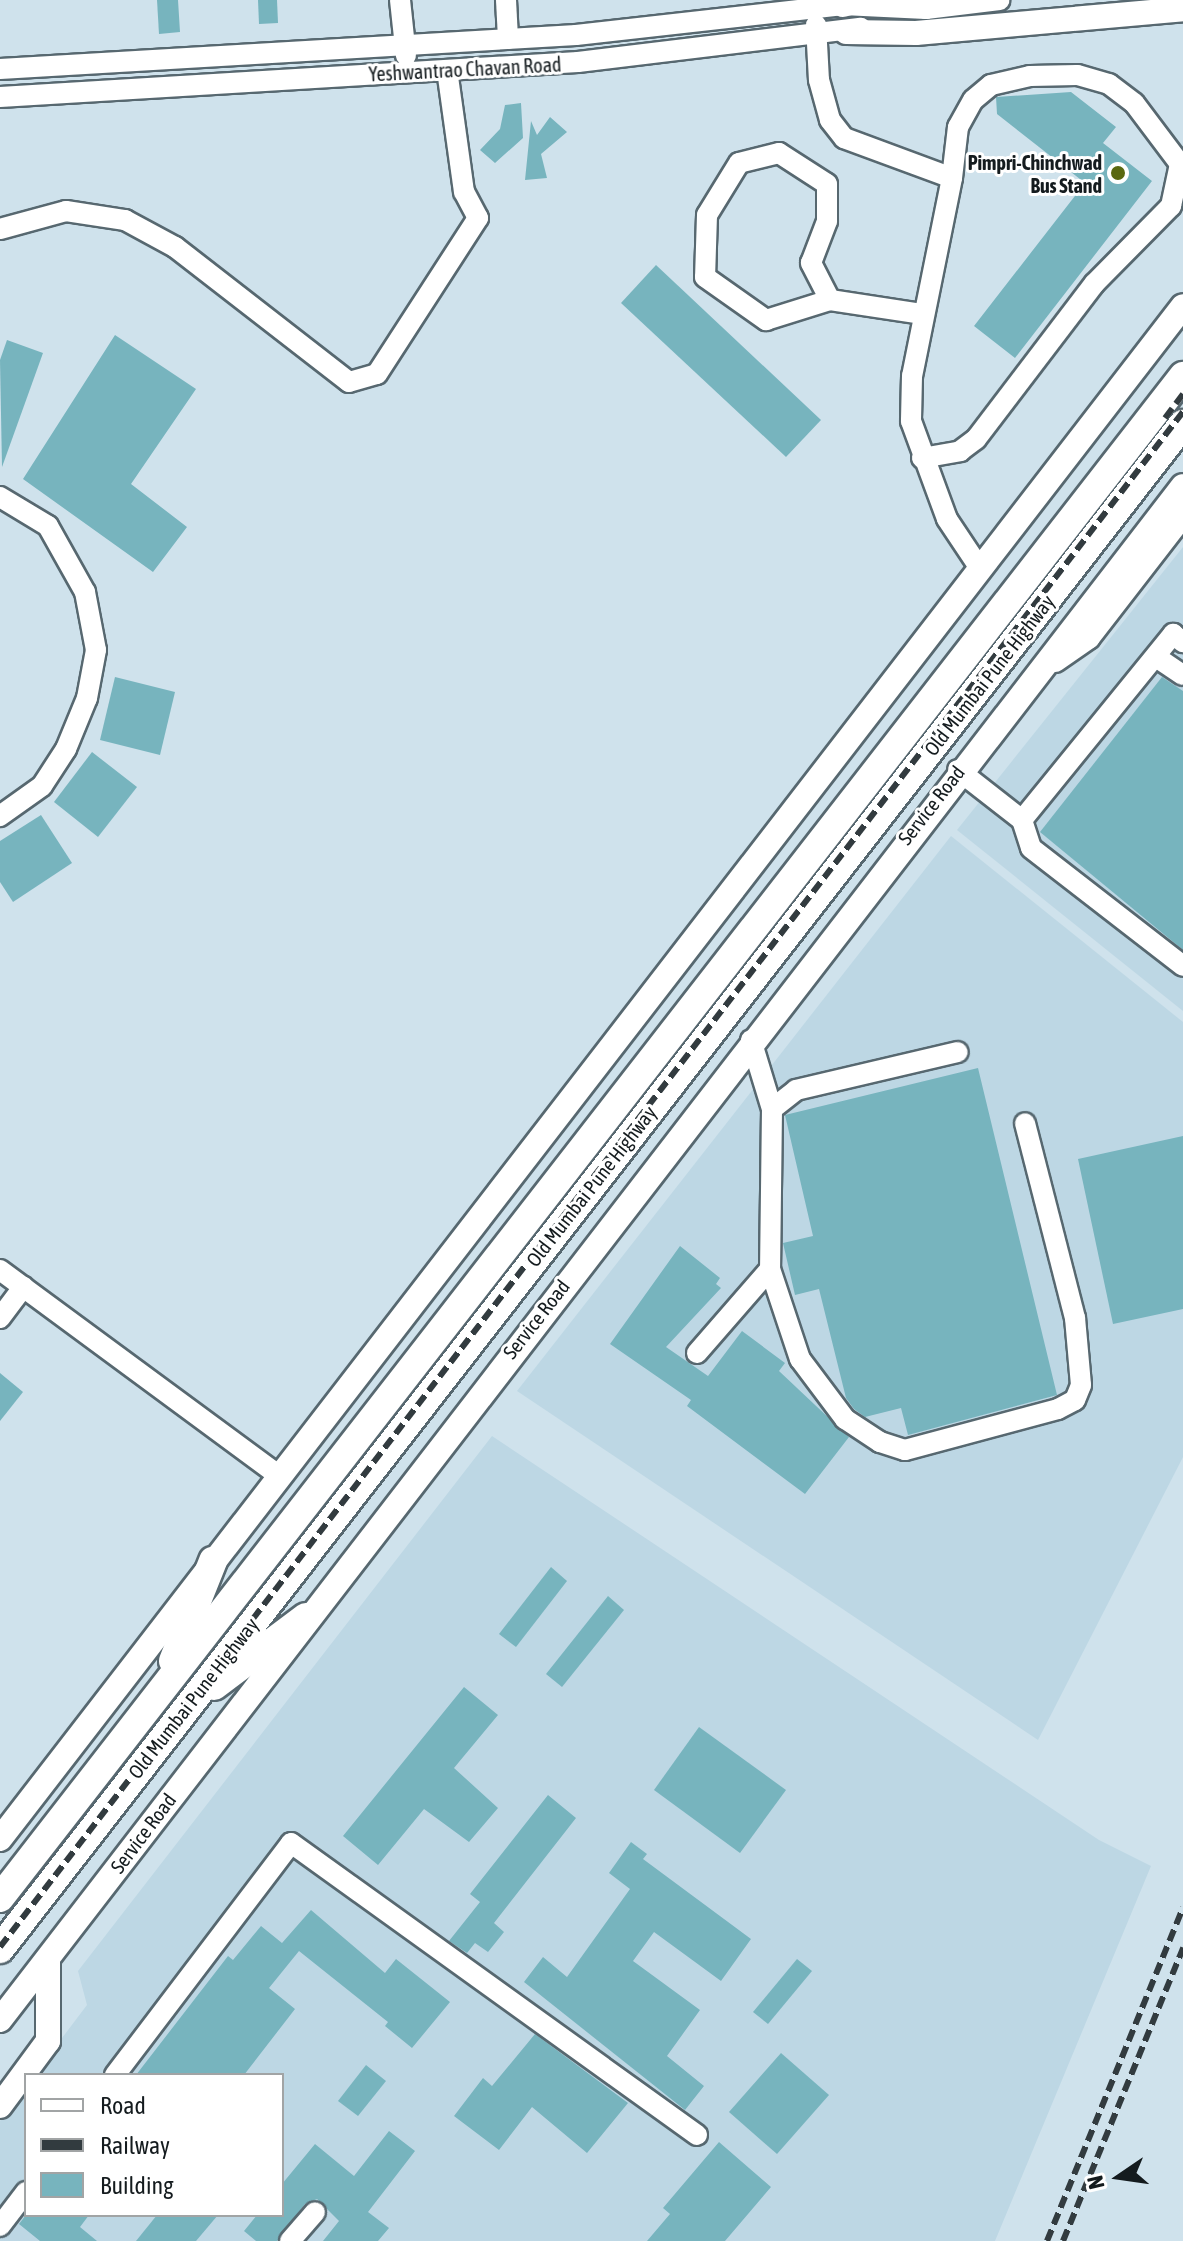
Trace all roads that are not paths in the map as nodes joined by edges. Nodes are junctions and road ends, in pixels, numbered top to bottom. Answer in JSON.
{"nodes":[{"id":1,"x":400,"y":0,"type":"edge"},
{"id":2,"x":506,"y":0,"type":"edge"},
{"id":3,"x":999,"y":0,"type":"edge"},
{"id":4,"x":852,"y":2,"type":"edge"},
{"id":5,"x":815,"y":8,"type":"junction"},
{"id":6,"x":926,"y":9,"type":"junction"},
{"id":7,"x":1183,"y":9,"type":"edge"},
{"id":8,"x":846,"y":32,"type":"junction"},
{"id":9,"x":817,"y":35,"type":"junction"},
{"id":10,"x":508,"y":39,"type":"junction"},
{"id":11,"x":405,"y":44,"type":"junction"},
{"id":12,"x":0,"y":69,"type":"edge"},
{"id":13,"x":447,"y":70,"type":"junction"},
{"id":14,"x":407,"y":72,"type":"junction"},
{"id":15,"x":0,"y":97,"type":"edge"},
{"id":16,"x":952,"y":178,"type":"junction"},
{"id":17,"x":0,"y":229,"type":"edge"},
{"id":18,"x":830,"y":300,"type":"junction"},
{"id":19,"x":1183,"y":306,"type":"edge"},
{"id":20,"x":923,"y":314,"type":"junction"},
{"id":21,"x":1183,"y":376,"type":"edge"},
{"id":22,"x":1183,"y":424,"type":"edge"},
{"id":23,"x":922,"y":458,"type":"junction"},
{"id":24,"x":1183,"y":486,"type":"edge"},
{"id":25,"x":0,"y":497,"type":"edge"},
{"id":26,"x":1183,"y":514,"type":"edge"},
{"id":27,"x":981,"y":570,"type":"junction"},
{"id":28,"x":1178,"y":638,"type":"edge"},
{"id":29,"x":1156,"y":657,"type":"junction"},
{"id":30,"x":1181,"y":670,"type":"edge"},
{"id":31,"x":1027,"y":681,"type":"junction"},
{"id":32,"x":958,"y":770,"type":"junction"},
{"id":33,"x":0,"y":816,"type":"edge"},
{"id":34,"x":1022,"y":820,"type":"junction"},
{"id":35,"x":1183,"y":966,"type":"edge"},
{"id":36,"x":751,"y":1040,"type":"junction"},
{"id":37,"x":958,"y":1052,"type":"dead end"},
{"id":38,"x":772,"y":1109,"type":"junction"},
{"id":39,"x":1025,"y":1123,"type":"dead end"},
{"id":40,"x":770,"y":1269,"type":"junction"},
{"id":41,"x":0,"y":1270,"type":"edge"},
{"id":42,"x":23,"y":1287,"type":"junction"},
{"id":43,"x":0,"y":1318,"type":"edge"},
{"id":44,"x":697,"y":1353,"type":"dead end"},
{"id":45,"x":279,"y":1476,"type":"junction"},
{"id":46,"x":213,"y":1561,"type":"junction"},
{"id":47,"x":306,"y":1617,"type":"junction"},
{"id":48,"x":161,"y":1691,"type":"junction"},
{"id":49,"x":186,"y":1707,"type":"junction"},
{"id":50,"x":0,"y":1839,"type":"edge"},
{"id":51,"x":0,"y":1898,"type":"edge"},
{"id":52,"x":0,"y":1949,"type":"edge"},
{"id":53,"x":48,"y":1959,"type":"junction"},
{"id":54,"x":0,"y":2020,"type":"edge"},
{"id":55,"x":24,"y":2073,"type":"edge"},
{"id":56,"x":117,"y":2073,"type":"edge"},
{"id":57,"x":24,"y":2074,"type":"edge"},
{"id":58,"x":0,"y":2106,"type":"edge"},
{"id":59,"x":697,"y":2135,"type":"dead end"},
{"id":60,"x":24,"y":2195,"type":"edge"},
{"id":61,"x":315,"y":2212,"type":"dead end"},
{"id":62,"x":0,"y":2226,"type":"edge"},
{"id":63,"x":290,"y":2241,"type":"edge"}],
"edges":[{"from":1,"to":11,"type":"street"},
{"from":2,"to":10,"type":"street"},
{"from":3,"to":6,"type":"street","name":"Yeshwantrao Chavan Road"},
{"from":4,"to":5,"type":"street","name":"Yeshwantrao Chavan Road"},
{"from":4,"to":6,"type":"street","name":"Yeshwantrao Chavan Road"},
{"from":5,"to":9,"type":"street"},
{"from":5,"to":10,"type":"street","name":"Yeshwantrao Chavan Road"},
{"from":6,"to":8,"type":"street","name":"Yeshwantrao Chavan Road"},
{"from":7,"to":8,"type":"main road"},
{"from":8,"to":9,"type":"street","name":"Yeshwantrao Chavan Road"},
{"from":9,"to":13,"type":"street","name":"Yeshwantrao Chavan Road"},
{"from":9,"to":16,"type":"street"},
{"from":10,"to":11,"type":"street","name":"Yeshwantrao Chavan Road"},
{"from":11,"to":12,"type":"street","name":"Yeshwantrao Chavan Road"},
{"from":11,"to":14,"type":"street"},
{"from":13,"to":14,"type":"street","name":"Yeshwantrao Chavan Road"},
{"from":13,"to":17,"type":"street"},
{"from":14,"to":15,"type":"street","name":"Yeshwantrao Chavan Road"},
{"from":16,"to":20,"type":"street"},
{"from":16,"to":23,"type":"street"},
{"from":18,"to":18,"type":"street"},
{"from":18,"to":20,"type":"street"},
{"from":19,"to":27,"type":"main road"},
{"from":20,"to":23,"type":"street"},
{"from":21,"to":48,"type":"highway","name":"Old Mumbai Pune Highway"},
{"from":22,"to":49,"type":"highway","name":"Old Mumbai Pune Highway"},
{"from":23,"to":27,"type":"street"},
{"from":24,"to":31,"type":"main road","name":"Service Road"},
{"from":25,"to":33,"type":"street"},
{"from":26,"to":31,"type":"main road"},
{"from":27,"to":45,"type":"main road"},
{"from":28,"to":29,"type":"street"},
{"from":29,"to":30,"type":"street"},
{"from":29,"to":34,"type":"street"},
{"from":31,"to":32,"type":"main road","name":"Service Road"},
{"from":32,"to":34,"type":"street"},
{"from":32,"to":36,"type":"main road","name":"Service Road"},
{"from":34,"to":35,"type":"street"},
{"from":36,"to":38,"type":"street"},
{"from":36,"to":47,"type":"main road","name":"Service Road"},
{"from":37,"to":38,"type":"street"},
{"from":38,"to":40,"type":"street"},
{"from":39,"to":40,"type":"street"},
{"from":40,"to":44,"type":"street"},
{"from":41,"to":42,"type":"street"},
{"from":42,"to":43,"type":"street"},
{"from":42,"to":45,"type":"street"},
{"from":45,"to":46,"type":"main road"},
{"from":46,"to":48,"type":"highway"},
{"from":46,"to":50,"type":"main road"},
{"from":47,"to":49,"type":"highway"},
{"from":47,"to":53,"type":"main road","name":"Service Road"},
{"from":48,"to":51,"type":"highway","name":"Old Mumbai Pune Highway"},
{"from":49,"to":52,"type":"highway","name":"Old Mumbai Pune Highway"},
{"from":53,"to":54,"type":"main road","name":"Service Road"},
{"from":53,"to":55,"type":"main road"},
{"from":56,"to":59,"type":"street"},
{"from":57,"to":58,"type":"main road"},
{"from":60,"to":62,"type":"street"},
{"from":61,"to":63,"type":"street"}]}
